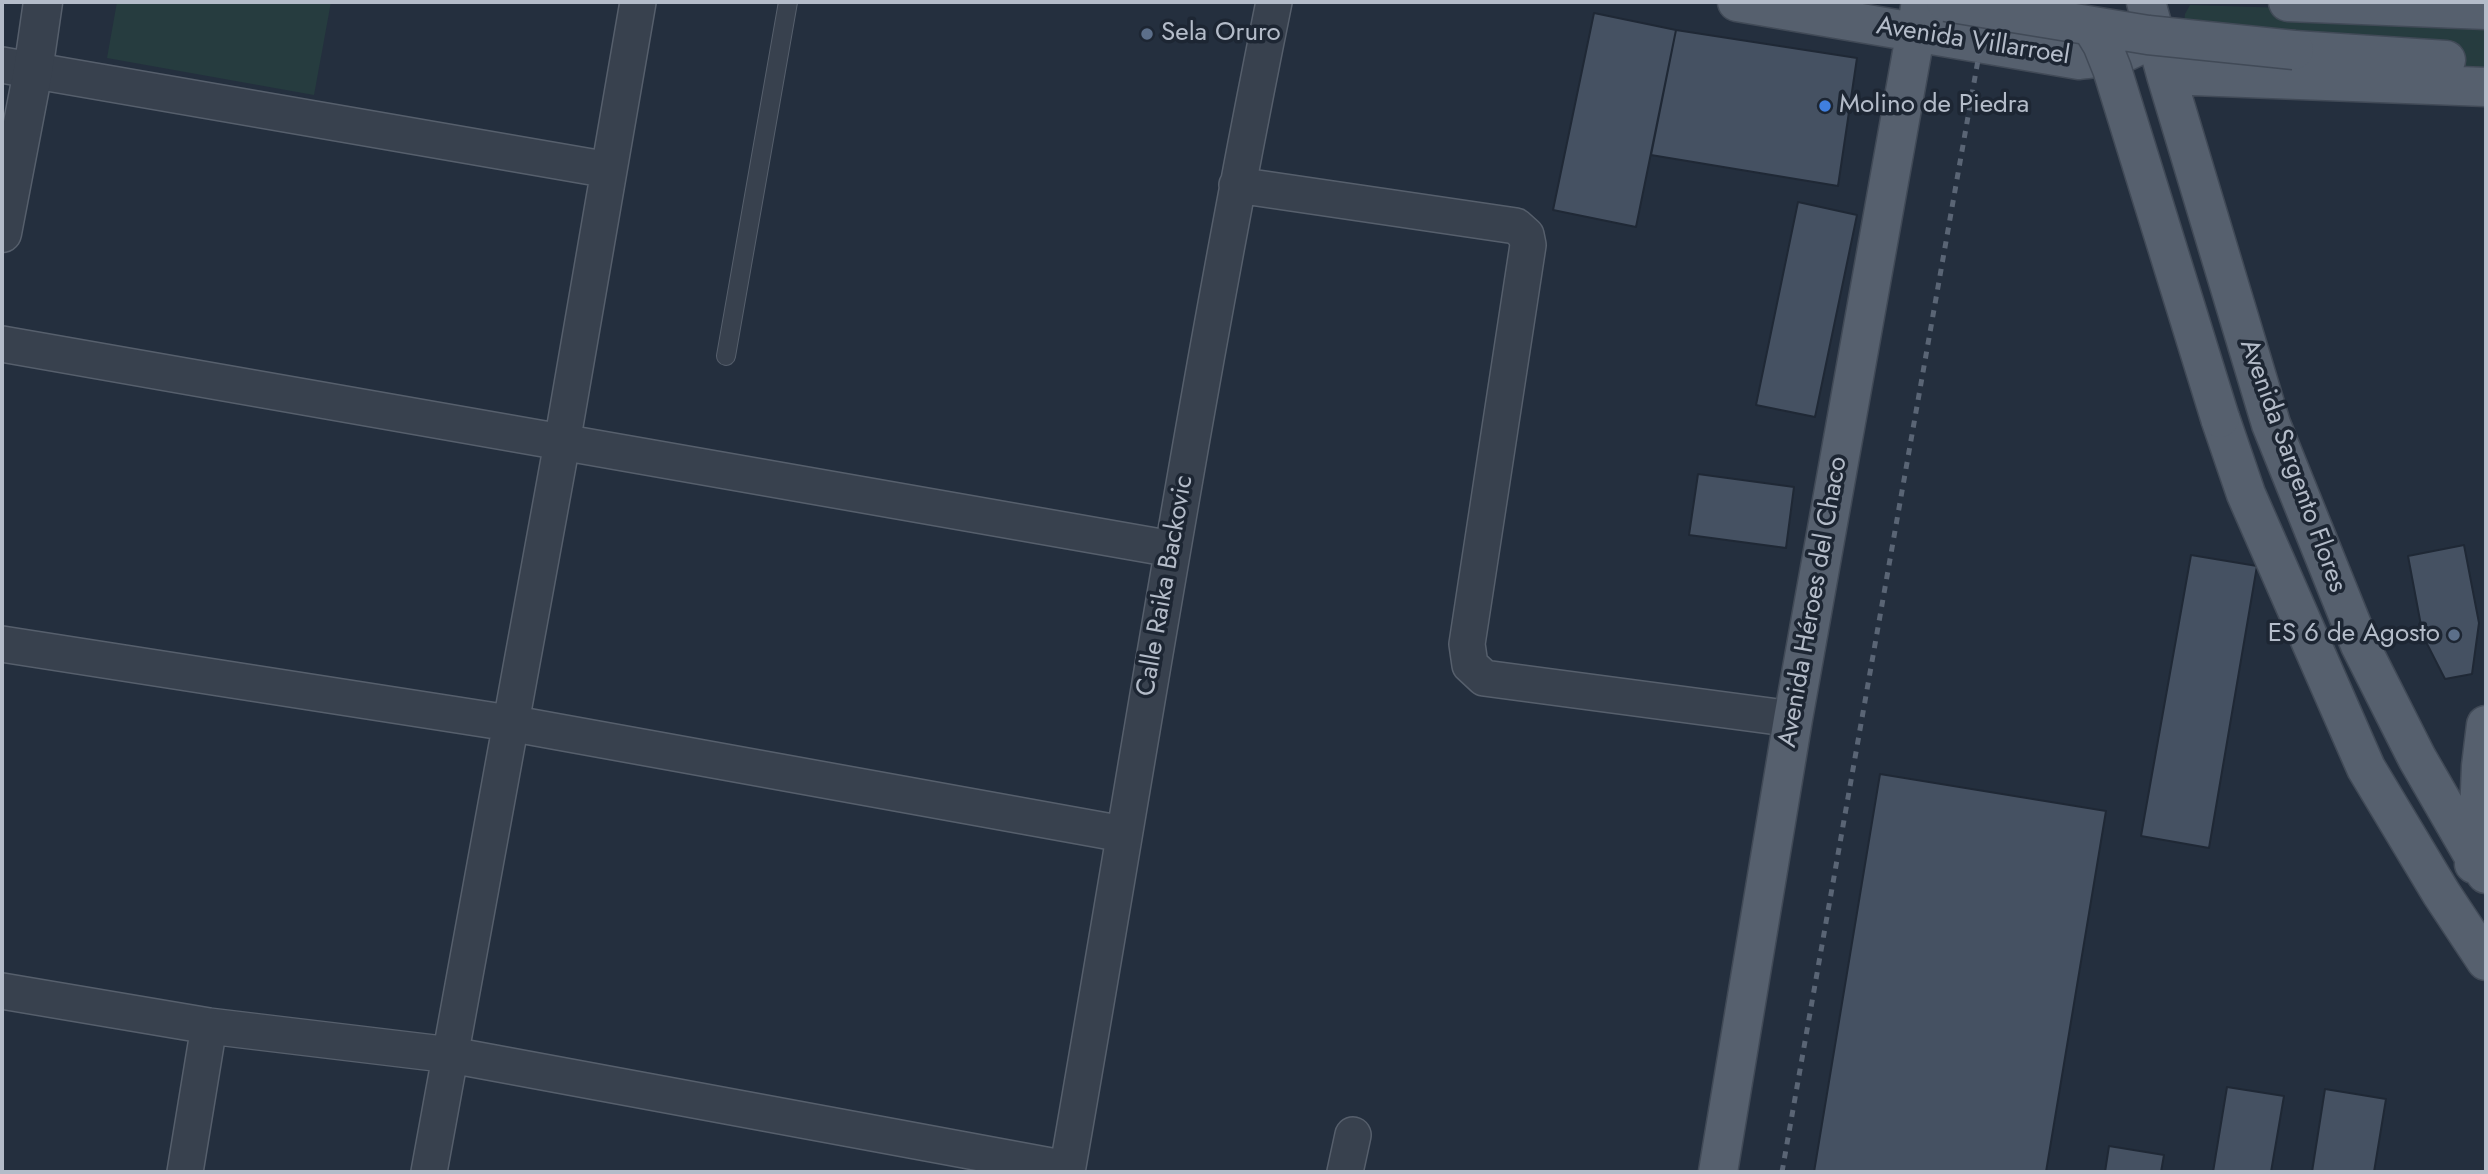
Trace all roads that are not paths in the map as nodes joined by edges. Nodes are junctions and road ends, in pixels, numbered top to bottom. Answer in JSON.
{"nodes":[{"id":1,"x":43,"y":2,"type":"edge"},
{"id":2,"x":638,"y":2,"type":"edge"},
{"id":3,"x":788,"y":2,"type":"edge"},
{"id":4,"x":1273,"y":2,"type":"edge"},
{"id":5,"x":1737,"y":2,"type":"edge"},
{"id":6,"x":1946,"y":2,"type":"edge"},
{"id":7,"x":2288,"y":2,"type":"edge"},
{"id":8,"x":2294,"y":2,"type":"edge"},
{"id":9,"x":2486,"y":10,"type":"edge"},
{"id":10,"x":2149,"y":11,"type":"edge"},
{"id":11,"x":1918,"y":17,"type":"edge"},
{"id":12,"x":2091,"y":26,"type":"junction"},
{"id":13,"x":2486,"y":63,"type":"edge"},
{"id":14,"x":18,"y":68,"type":"edge"},
{"id":15,"x":2165,"y":75,"type":"junction"},
{"id":16,"x":2486,"y":88,"type":"edge"},
{"id":17,"x":609,"y":170,"type":"junction"},
{"id":18,"x":1237,"y":185,"type":"junction"},
{"id":19,"x":2,"y":233,"type":"edge"},
{"id":20,"x":2,"y":344,"type":"edge"},
{"id":21,"x":726,"y":356,"type":"dead end"},
{"id":22,"x":562,"y":443,"type":"junction"},
{"id":23,"x":1172,"y":549,"type":"junction"},
{"id":24,"x":2,"y":644,"type":"edge"},
{"id":25,"x":1793,"y":719,"type":"junction"},
{"id":26,"x":509,"y":723,"type":"junction"},
{"id":27,"x":2486,"y":725,"type":"edge"},
{"id":28,"x":2484,"y":766,"type":"edge"},
{"id":29,"x":1123,"y":834,"type":"junction"},
{"id":30,"x":2482,"y":868,"type":"edge"},
{"id":31,"x":2441,"y":893,"type":"junction"},
{"id":32,"x":2486,"y":961,"type":"edge"},
{"id":33,"x":2,"y":991,"type":"edge"},
{"id":34,"x":209,"y":1026,"type":"junction"},
{"id":35,"x":451,"y":1055,"type":"junction"},
{"id":36,"x":1353,"y":1135,"type":"dead end"},
{"id":37,"x":1067,"y":1171,"type":"edge"},
{"id":38,"x":185,"y":1172,"type":"edge"},
{"id":39,"x":429,"y":1172,"type":"edge"},
{"id":40,"x":1345,"y":1172,"type":"edge"},
{"id":41,"x":1718,"y":1172,"type":"edge"}],
"edges":[{"from":1,"to":14,"type":"street"},
{"from":2,"to":17,"type":"street"},
{"from":3,"to":21,"type":"lane"},
{"from":4,"to":18,"type":"street","name":"Calle Raika Backovic"},
{"from":5,"to":11,"type":"main road","name":"Avenida Villarroel"},
{"from":6,"to":12,"type":"main road","bridge":true},
{"from":7,"to":8,"type":"main road"},
{"from":8,"to":9,"type":"main road"},
{"from":10,"to":11,"type":"main road","name":"Avenida Villarroel"},
{"from":10,"to":15,"type":"main road","name":"Avenida Sargento Flores"},
{"from":11,"to":25,"type":"main road","name":"Avenida Héroes del Chaco"},
{"from":12,"to":13,"type":"main road","bridge":true},
{"from":12,"to":31,"type":"main road","bridge":true},
{"from":14,"to":17,"type":"street"},
{"from":14,"to":19,"type":"street"},
{"from":15,"to":16,"type":"main road"},
{"from":15,"to":30,"type":"main road","name":"Avenida Sargento Flores"},
{"from":17,"to":22,"type":"street"},
{"from":18,"to":23,"type":"street","name":"Calle Raika Backovic"},
{"from":18,"to":25,"type":"street"},
{"from":20,"to":22,"type":"street"},
{"from":22,"to":23,"type":"street"},
{"from":22,"to":26,"type":"street"},
{"from":23,"to":29,"type":"street","name":"Calle Raika Backovic"},
{"from":24,"to":26,"type":"street"},
{"from":25,"to":41,"type":"main road","name":"Avenida Héroes del Chaco"},
{"from":26,"to":29,"type":"street"},
{"from":26,"to":35,"type":"street"},
{"from":27,"to":28,"type":"main road"},
{"from":28,"to":30,"type":"main road"},
{"from":29,"to":37,"type":"street","name":"Calle Raika Backovic"},
{"from":30,"to":31,"type":"main road"},
{"from":31,"to":32,"type":"main road"},
{"from":33,"to":34,"type":"street"},
{"from":34,"to":35,"type":"street"},
{"from":34,"to":38,"type":"street"},
{"from":35,"to":37,"type":"street"},
{"from":35,"to":39,"type":"street"},
{"from":36,"to":40,"type":"street"}]}
